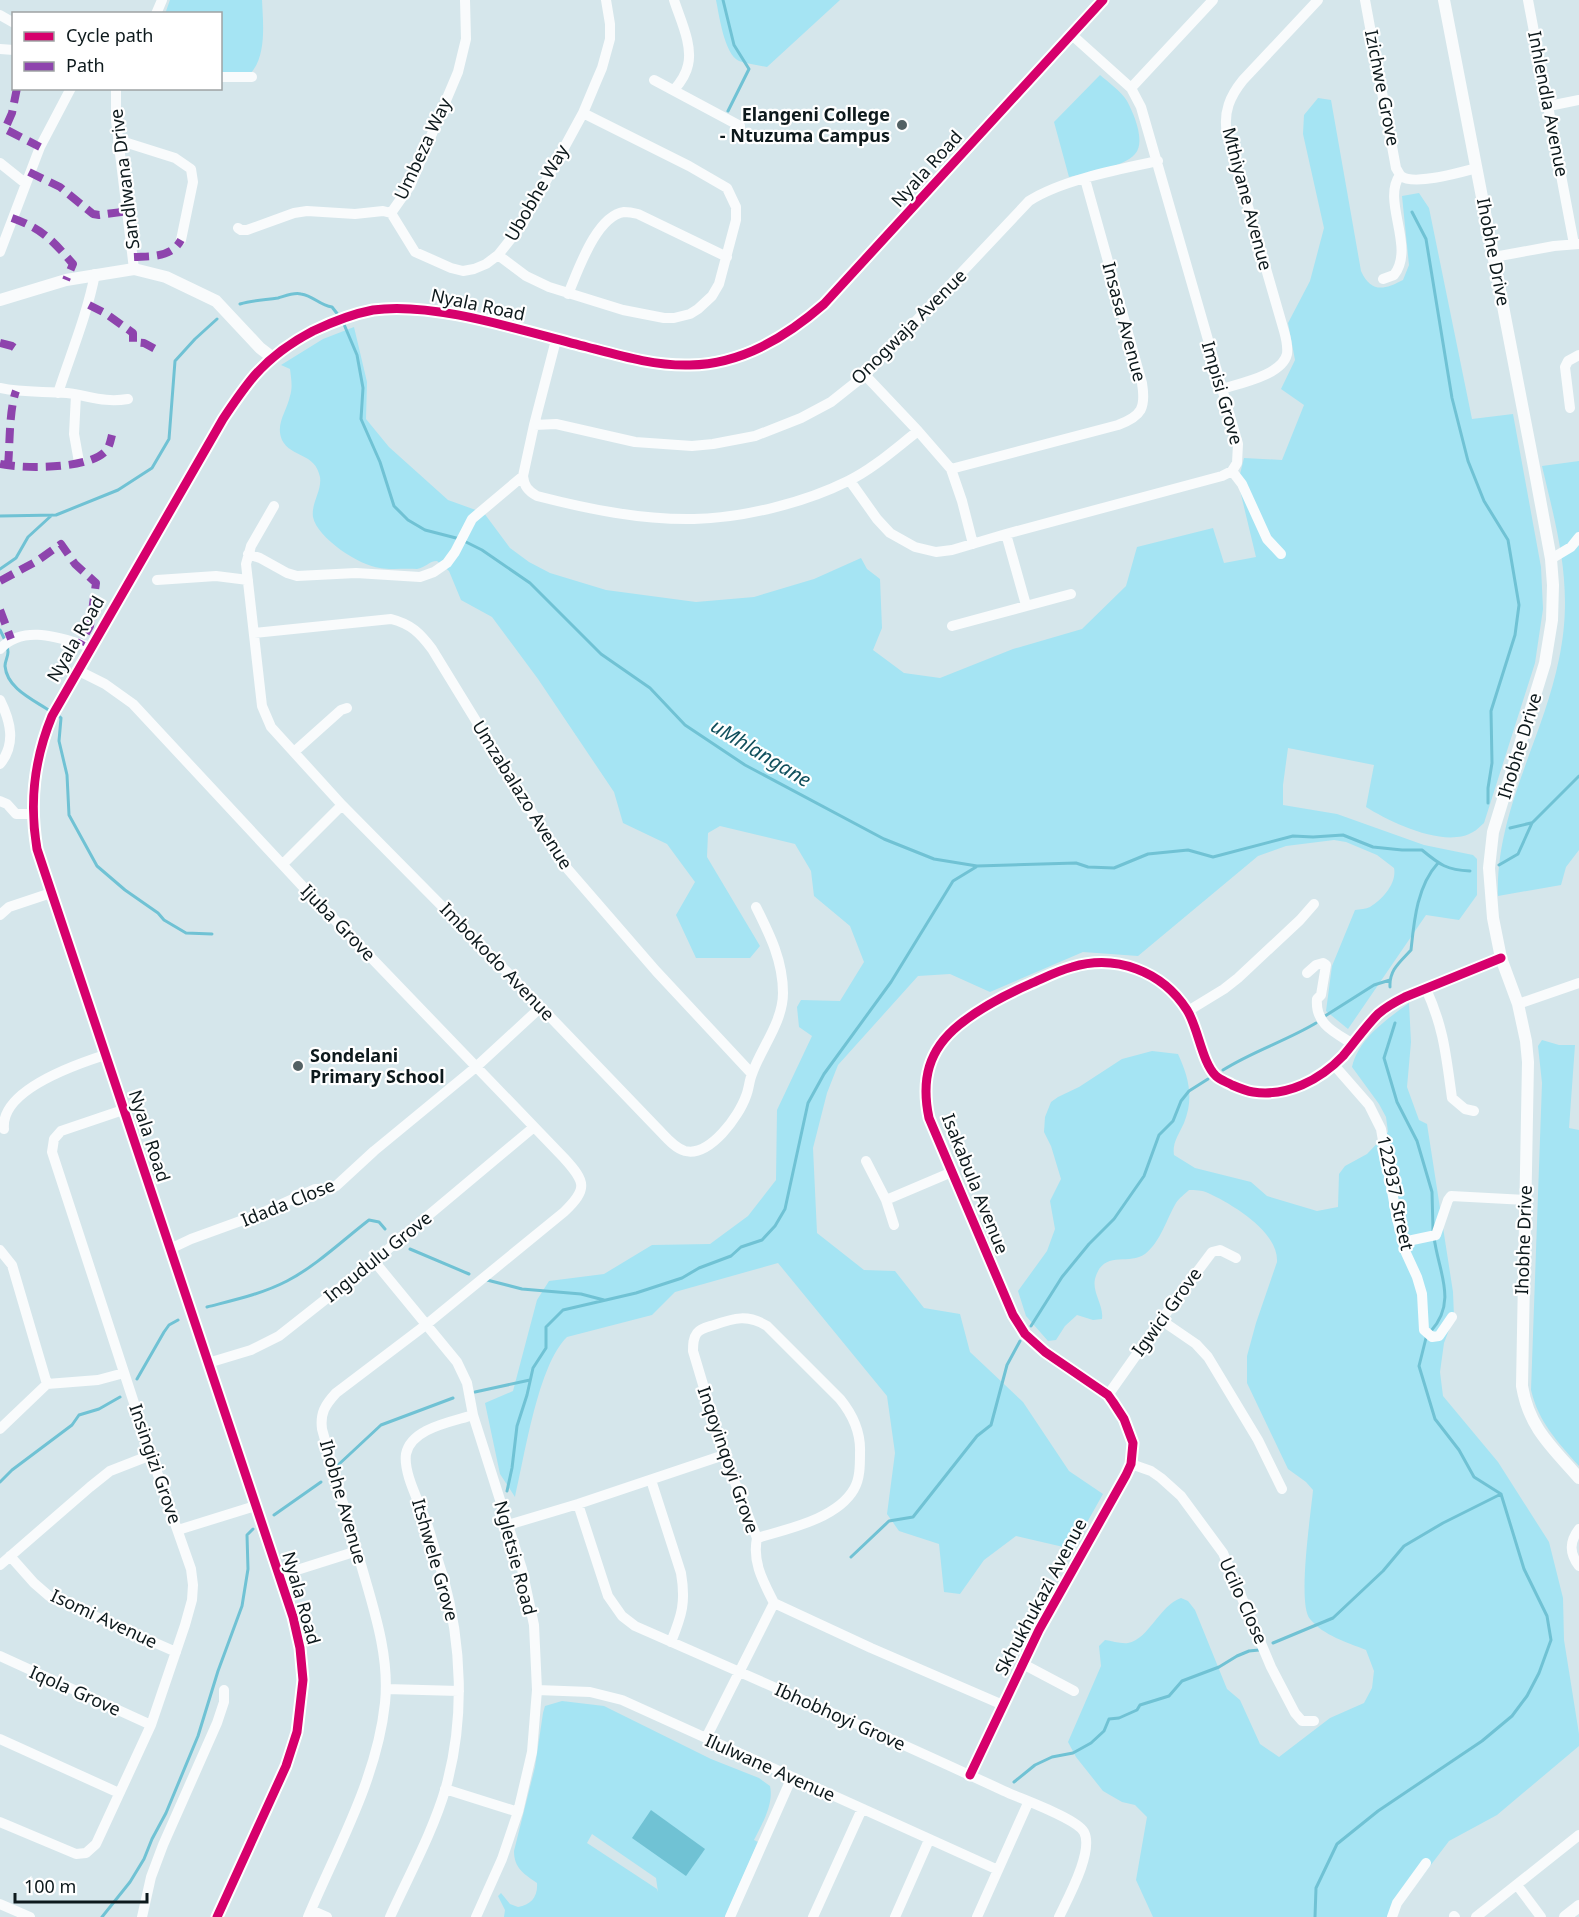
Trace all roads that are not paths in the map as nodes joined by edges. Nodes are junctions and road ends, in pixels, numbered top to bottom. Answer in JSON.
{"nodes":[{"id":1,"x":465,"y":0,"type":"edge"},
{"id":2,"x":606,"y":0,"type":"edge"},
{"id":3,"x":674,"y":0,"type":"edge"},
{"id":4,"x":1103,"y":0,"type":"edge"},
{"id":5,"x":1213,"y":0,"type":"edge"},
{"id":6,"x":1317,"y":0,"type":"edge"},
{"id":7,"x":1365,"y":0,"type":"edge"},
{"id":8,"x":1444,"y":0,"type":"edge"},
{"id":9,"x":1528,"y":0,"type":"edge"},
{"id":10,"x":1072,"y":35,"type":"junction"},
{"id":11,"x":222,"y":77,"type":"edge"},
{"id":12,"x":252,"y":77,"type":"dead end"},
{"id":13,"x":654,"y":80,"type":"dead end"},
{"id":14,"x":1131,"y":88,"type":"junction"},
{"id":15,"x":70,"y":90,"type":"edge"},
{"id":16,"x":116,"y":90,"type":"edge"},
{"id":17,"x":674,"y":90,"type":"junction"},
{"id":18,"x":1579,"y":100,"type":"edge"},
{"id":19,"x":1549,"y":106,"type":"junction"},
{"id":20,"x":583,"y":113,"type":"junction"},
{"id":21,"x":740,"y":126,"type":"dead end"},
{"id":22,"x":118,"y":140,"type":"junction"},
{"id":23,"x":1158,"y":161,"type":"junction"},
{"id":24,"x":1477,"y":168,"type":"junction"},
{"id":25,"x":2,"y":169,"type":"edge"},
{"id":26,"x":1400,"y":175,"type":"junction"},
{"id":27,"x":1085,"y":179,"type":"junction"},
{"id":28,"x":25,"y":183,"type":"junction"},
{"id":29,"x":391,"y":213,"type":"junction"},
{"id":30,"x":238,"y":228,"type":"dead end"},
{"id":31,"x":181,"y":240,"type":"dead end"},
{"id":32,"x":1576,"y":244,"type":"edge"},
{"id":33,"x":0,"y":252,"type":"edge"},
{"id":34,"x":498,"y":255,"type":"junction"},
{"id":35,"x":727,"y":257,"type":"junction"},
{"id":36,"x":1494,"y":257,"type":"junction"},
{"id":37,"x":134,"y":269,"type":"junction"},
{"id":38,"x":95,"y":274,"type":"junction"},
{"id":39,"x":1383,"y":279,"type":"dead end"},
{"id":40,"x":568,"y":294,"type":"junction"},
{"id":41,"x":0,"y":300,"type":"edge"},
{"id":42,"x":556,"y":340,"type":"junction"},
{"id":43,"x":1579,"y":355,"type":"edge"},
{"id":44,"x":273,"y":358,"type":"junction"},
{"id":45,"x":865,"y":375,"type":"junction"},
{"id":46,"x":0,"y":388,"type":"edge"},
{"id":47,"x":1222,"y":389,"type":"junction"},
{"id":48,"x":58,"y":393,"type":"junction"},
{"id":49,"x":76,"y":395,"type":"junction"},
{"id":50,"x":128,"y":399,"type":"dead end"},
{"id":51,"x":1569,"y":408,"type":"dead end"},
{"id":52,"x":534,"y":425,"type":"junction"},
{"id":53,"x":918,"y":431,"type":"junction"},
{"id":54,"x":79,"y":462,"type":"dead end"},
{"id":55,"x":951,"y":469,"type":"junction"},
{"id":56,"x":1232,"y":471,"type":"junction"},
{"id":57,"x":523,"y":476,"type":"junction"},
{"id":58,"x":850,"y":481,"type":"junction"},
{"id":59,"x":274,"y":506,"type":"dead end"},
{"id":60,"x":1006,"y":534,"type":"junction"},
{"id":61,"x":1579,"y":537,"type":"edge"},
{"id":62,"x":973,"y":544,"type":"junction"},
{"id":63,"x":248,"y":554,"type":"junction"},
{"id":64,"x":1281,"y":554,"type":"dead end"},
{"id":65,"x":1551,"y":559,"type":"junction"},
{"id":66,"x":157,"y":580,"type":"dead end"},
{"id":67,"x":248,"y":580,"type":"junction"},
{"id":68,"x":1071,"y":594,"type":"dead end"},
{"id":69,"x":1026,"y":605,"type":"junction"},
{"id":70,"x":952,"y":626,"type":"dead end"},
{"id":71,"x":254,"y":633,"type":"junction"},
{"id":72,"x":5,"y":644,"type":"edge"},
{"id":73,"x":91,"y":647,"type":"junction"},
{"id":74,"x":77,"y":670,"type":"junction"},
{"id":75,"x":0,"y":700,"type":"edge"},
{"id":76,"x":347,"y":708,"type":"dead end"},
{"id":77,"x":294,"y":752,"type":"junction"},
{"id":78,"x":0,"y":764,"type":"edge"},
{"id":79,"x":0,"y":801,"type":"edge"},
{"id":80,"x":342,"y":805,"type":"junction"},
{"id":81,"x":33,"y":814,"type":"junction"},
{"id":82,"x":283,"y":864,"type":"junction"},
{"id":83,"x":51,"y":893,"type":"junction"},
{"id":84,"x":1314,"y":904,"type":"dead end"},
{"id":85,"x":756,"y":907,"type":"dead end"},
{"id":86,"x":0,"y":915,"type":"edge"},
{"id":87,"x":1501,"y":958,"type":"junction"},
{"id":88,"x":1307,"y":973,"type":"dead end"},
{"id":89,"x":1579,"y":983,"type":"edge"},
{"id":90,"x":1426,"y":989,"type":"junction"},
{"id":91,"x":1518,"y":1004,"type":"junction"},
{"id":92,"x":541,"y":1007,"type":"junction"},
{"id":93,"x":1188,"y":1011,"type":"junction"},
{"id":94,"x":1353,"y":1044,"type":"junction"},
{"id":95,"x":105,"y":1055,"type":"junction"},
{"id":96,"x":1334,"y":1065,"type":"junction"},
{"id":97,"x":476,"y":1067,"type":"junction"},
{"id":98,"x":752,"y":1074,"type":"junction"},
{"id":99,"x":123,"y":1110,"type":"junction"},
{"id":100,"x":1474,"y":1111,"type":"dead end"},
{"id":101,"x":534,"y":1127,"type":"junction"},
{"id":102,"x":4,"y":1129,"type":"dead end"},
{"id":103,"x":867,"y":1161,"type":"dead end"},
{"id":104,"x":952,"y":1172,"type":"junction"},
{"id":105,"x":582,"y":1191,"type":"joint"},
{"id":106,"x":886,"y":1200,"type":"junction"},
{"id":107,"x":1526,"y":1200,"type":"junction"},
{"id":108,"x":894,"y":1225,"type":"dead end"},
{"id":109,"x":1403,"y":1242,"type":"junction"},
{"id":110,"x":170,"y":1249,"type":"junction"},
{"id":111,"x":0,"y":1250,"type":"edge"},
{"id":112,"x":1236,"y":1258,"type":"dead end"},
{"id":113,"x":374,"y":1261,"type":"junction"},
{"id":114,"x":1452,"y":1317,"type":"dead end"},
{"id":115,"x":1161,"y":1320,"type":"junction"},
{"id":116,"x":427,"y":1324,"type":"junction"},
{"id":117,"x":208,"y":1363,"type":"junction"},
{"id":118,"x":124,"y":1373,"type":"junction"},
{"id":119,"x":47,"y":1384,"type":"junction"},
{"id":120,"x":1108,"y":1395,"type":"junction"},
{"id":121,"x":473,"y":1415,"type":"junction"},
{"id":122,"x":0,"y":1429,"type":"edge"},
{"id":123,"x":151,"y":1455,"type":"junction"},
{"id":124,"x":724,"y":1455,"type":"junction"},
{"id":125,"x":1131,"y":1464,"type":"junction"},
{"id":126,"x":1579,"y":1478,"type":"edge"},
{"id":127,"x":651,"y":1480,"type":"junction"},
{"id":128,"x":1282,"y":1489,"type":"dead end"},
{"id":129,"x":578,"y":1504,"type":"junction"},
{"id":130,"x":255,"y":1506,"type":"junction"},
{"id":131,"x":508,"y":1525,"type":"junction"},
{"id":132,"x":1579,"y":1529,"type":"edge"},
{"id":133,"x":178,"y":1530,"type":"junction"},
{"id":134,"x":757,"y":1538,"type":"junction"},
{"id":135,"x":357,"y":1551,"type":"junction"},
{"id":136,"x":10,"y":1556,"type":"junction"},
{"id":137,"x":0,"y":1564,"type":"edge"},
{"id":138,"x":1579,"y":1566,"type":"edge"},
{"id":139,"x":278,"y":1576,"type":"junction"},
{"id":140,"x":774,"y":1603,"type":"junction"},
{"id":141,"x":671,"y":1642,"type":"junction"},
{"id":142,"x":176,"y":1652,"type":"junction"},
{"id":143,"x":0,"y":1656,"type":"edge"},
{"id":144,"x":1023,"y":1664,"type":"junction"},
{"id":145,"x":739,"y":1672,"type":"junction"},
{"id":146,"x":386,"y":1689,"type":"junction"},
{"id":147,"x":224,"y":1690,"type":"dead end"},
{"id":148,"x":537,"y":1690,"type":"junction"},
{"id":149,"x":459,"y":1691,"type":"junction"},
{"id":150,"x":1074,"y":1691,"type":"dead end"},
{"id":151,"x":1003,"y":1705,"type":"junction"},
{"id":152,"x":1314,"y":1721,"type":"dead end"},
{"id":153,"x":150,"y":1725,"type":"junction"},
{"id":154,"x":706,"y":1738,"type":"junction"},
{"id":155,"x":0,"y":1739,"type":"edge"},
{"id":156,"x":970,"y":1775,"type":"junction"},
{"id":157,"x":792,"y":1777,"type":"junction"},
{"id":158,"x":445,"y":1789,"type":"junction"},
{"id":159,"x":119,"y":1793,"type":"junction"},
{"id":160,"x":1028,"y":1803,"type":"junction"},
{"id":161,"x":862,"y":1809,"type":"junction"},
{"id":162,"x":518,"y":1812,"type":"junction"},
{"id":163,"x":0,"y":1822,"type":"edge"},
{"id":164,"x":1579,"y":1835,"type":"edge"},
{"id":165,"x":929,"y":1840,"type":"junction"},
{"id":166,"x":1426,"y":1863,"type":"dead end"},
{"id":167,"x":998,"y":1870,"type":"junction"},
{"id":168,"x":1517,"y":1886,"type":"junction"},
{"id":169,"x":0,"y":1904,"type":"edge"},
{"id":170,"x":1579,"y":1906,"type":"edge"},
{"id":171,"x":310,"y":1913,"type":"edge"},
{"id":172,"x":27,"y":1916,"type":"edge"},
{"id":173,"x":142,"y":1917,"type":"edge"},
{"id":174,"x":217,"y":1917,"type":"edge"},
{"id":175,"x":327,"y":1917,"type":"edge"},
{"id":176,"x":390,"y":1917,"type":"edge"},
{"id":177,"x":476,"y":1917,"type":"edge"},
{"id":178,"x":730,"y":1917,"type":"edge"},
{"id":179,"x":813,"y":1917,"type":"edge"},
{"id":180,"x":895,"y":1917,"type":"edge"},
{"id":181,"x":977,"y":1917,"type":"edge"},
{"id":182,"x":1059,"y":1917,"type":"edge"},
{"id":183,"x":1392,"y":1917,"type":"edge"},
{"id":184,"x":1476,"y":1917,"type":"edge"},
{"id":185,"x":1541,"y":1917,"type":"edge"},
{"id":186,"x":1565,"y":1917,"type":"edge"}],
"edges":[{"from":1,"to":29,"type":"street","name":"Umbeza Way"},
{"from":2,"to":20,"type":"street","name":"Ubobhe Way"},
{"from":3,"to":17,"type":"street"},
{"from":4,"to":10,"type":"street","name":"Nyala Road"},
{"from":5,"to":14,"type":"street"},
{"from":6,"to":47,"type":"street","name":"Mthiyane Avenue"},
{"from":7,"to":26,"type":"street","name":"Izichwe Grove"},
{"from":8,"to":24,"type":"street","name":"Ihobhe Drive"},
{"from":9,"to":19,"type":"street","name":"Inhlendla Avenue"},
{"from":10,"to":14,"type":"street","name":"Impisi Grove"},
{"from":10,"to":42,"type":"street","name":"Nyala Road"},
{"from":11,"to":12,"type":"street"},
{"from":13,"to":17,"type":"street"},
{"from":14,"to":23,"type":"street","name":"Impisi Grove"},
{"from":15,"to":28,"type":"street"},
{"from":16,"to":22,"type":"street","name":"Sandlwana Drive"},
{"from":17,"to":21,"type":"street"},
{"from":18,"to":19,"type":"street"},
{"from":19,"to":32,"type":"street","name":"Inhlendla Avenue"},
{"from":20,"to":34,"type":"street","name":"Ubobhe Way"},
{"from":20,"to":35,"type":"street"},
{"from":22,"to":31,"type":"street"},
{"from":22,"to":37,"type":"street","name":"Sandlwana Drive"},
{"from":23,"to":27,"type":"street","name":"Onogwaja Avenue"},
{"from":23,"to":47,"type":"street","name":"Impisi Grove"},
{"from":24,"to":26,"type":"street"},
{"from":24,"to":36,"type":"street","name":"Ihobhe Drive"},
{"from":25,"to":28,"type":"street"},
{"from":26,"to":39,"type":"street","name":"Izichwe Grove"},
{"from":27,"to":45,"type":"street","name":"Onogwaja Avenue"},
{"from":27,"to":55,"type":"street","name":"Insasa Avenue"},
{"from":28,"to":33,"type":"street"},
{"from":29,"to":30,"type":"street","name":"Umbeza Way"},
{"from":29,"to":34,"type":"street","name":"Ubobhe Way"},
{"from":32,"to":36,"type":"street"},
{"from":34,"to":40,"type":"street"},
{"from":35,"to":40,"type":"street"},
{"from":35,"to":40,"type":"street"},
{"from":36,"to":65,"type":"street","name":"Ihobhe Drive"},
{"from":37,"to":38,"type":"street"},
{"from":37,"to":44,"type":"street"},
{"from":38,"to":41,"type":"street"},
{"from":38,"to":48,"type":"street"},
{"from":42,"to":44,"type":"street","name":"Nyala Road"},
{"from":42,"to":52,"type":"street"},
{"from":43,"to":51,"type":"street"},
{"from":44,"to":73,"type":"street","name":"Nyala Road"},
{"from":45,"to":52,"type":"street","name":"Onogwaja Avenue"},
{"from":45,"to":53,"type":"street"},
{"from":46,"to":48,"type":"street"},
{"from":47,"to":56,"type":"street","name":"Impisi Grove"},
{"from":48,"to":49,"type":"street"},
{"from":49,"to":50,"type":"street"},
{"from":49,"to":54,"type":"street"},
{"from":52,"to":57,"type":"street"},
{"from":53,"to":55,"type":"street"},
{"from":53,"to":58,"type":"street"},
{"from":55,"to":62,"type":"street"},
{"from":56,"to":60,"type":"street","name":"Impisi Grove"},
{"from":56,"to":64,"type":"street"},
{"from":57,"to":58,"type":"street"},
{"from":57,"to":63,"type":"street"},
{"from":58,"to":62,"type":"street","name":"Impisi Grove"},
{"from":59,"to":63,"type":"street","name":"Imbokodo Avenue"},
{"from":60,"to":62,"type":"street","name":"Impisi Grove"},
{"from":60,"to":69,"type":"street"},
{"from":61,"to":65,"type":"street"},
{"from":63,"to":67,"type":"street","name":"Imbokodo Avenue"},
{"from":65,"to":87,"type":"street","name":"Ihobhe Drive"},
{"from":66,"to":67,"type":"street"},
{"from":67,"to":71,"type":"street","name":"Imbokodo Avenue"},
{"from":68,"to":69,"type":"street"},
{"from":69,"to":70,"type":"street"},
{"from":71,"to":77,"type":"street","name":"Imbokodo Avenue"},
{"from":71,"to":98,"type":"street","name":"Umzabalazo Avenue"},
{"from":72,"to":73,"type":"street"},
{"from":73,"to":74,"type":"street","name":"Nyala Road"},
{"from":74,"to":81,"type":"street","name":"Nyala Road"},
{"from":74,"to":82,"type":"street","name":"Ijuba Grove"},
{"from":75,"to":78,"type":"street"},
{"from":76,"to":77,"type":"street"},
{"from":77,"to":80,"type":"street","name":"Imbokodo Avenue"},
{"from":79,"to":81,"type":"street"},
{"from":80,"to":82,"type":"street"},
{"from":80,"to":92,"type":"street","name":"Imbokodo Avenue"},
{"from":81,"to":83,"type":"street","name":"Nyala Road"},
{"from":82,"to":97,"type":"street","name":"Ijuba Grove"},
{"from":83,"to":86,"type":"street"},
{"from":83,"to":95,"type":"street","name":"Nyala Road"},
{"from":84,"to":93,"type":"street"},
{"from":85,"to":98,"type":"street","name":"Imbokodo Avenue"},
{"from":87,"to":90,"type":"street","name":"Isakabula Avenue"},
{"from":87,"to":91,"type":"street","name":"Ihobhe Drive"},
{"from":88,"to":94,"type":"street"},
{"from":89,"to":91,"type":"street"},
{"from":90,"to":94,"type":"street","name":"Isakabula Avenue"},
{"from":90,"to":100,"type":"street"},
{"from":91,"to":107,"type":"street","name":"Ihobhe Drive"},
{"from":92,"to":97,"type":"street","name":"Idada Close"},
{"from":92,"to":98,"type":"street","name":"Imbokodo Avenue"},
{"from":93,"to":96,"type":"street","name":"Isakabula Avenue"},
{"from":93,"to":104,"type":"street","name":"Isakabula Avenue"},
{"from":94,"to":96,"type":"street","name":"Isakabula Avenue"},
{"from":95,"to":99,"type":"street","name":"Nyala Road"},
{"from":95,"to":102,"type":"street"},
{"from":96,"to":109,"type":"street","name":"122937 Street"},
{"from":97,"to":101,"type":"street","name":"Ijuba Grove"},
{"from":97,"to":110,"type":"street","name":"Idada Close"},
{"from":99,"to":110,"type":"street","name":"Nyala Road"},
{"from":99,"to":118,"type":"street","name":"Insingizi Grove"},
{"from":101,"to":105,"type":"street","name":"Ijuba Grove"},
{"from":101,"to":113,"type":"street","name":"Ingudulu Grove"},
{"from":103,"to":106,"type":"street"},
{"from":104,"to":106,"type":"street"},
{"from":104,"to":120,"type":"street","name":"Isakabula Avenue"},
{"from":105,"to":116,"type":"street","name":"Ihobhe Avenue"},
{"from":106,"to":108,"type":"street"},
{"from":107,"to":109,"type":"street"},
{"from":107,"to":126,"type":"street","name":"Ihobhe Drive"},
{"from":109,"to":114,"type":"street","name":"122937 Street"},
{"from":110,"to":117,"type":"street","name":"Nyala Road"},
{"from":111,"to":119,"type":"street"},
{"from":112,"to":115,"type":"street","name":"Igwici Grove"},
{"from":113,"to":116,"type":"street","name":"Ngletsie Road"},
{"from":113,"to":117,"type":"street","name":"Ingudulu Grove"},
{"from":115,"to":120,"type":"street","name":"Igwici Grove"},
{"from":115,"to":128,"type":"street"},
{"from":116,"to":121,"type":"street","name":"Ngletsie Road"},
{"from":116,"to":135,"type":"street","name":"Ihobhe Avenue"},
{"from":117,"to":130,"type":"street","name":"Nyala Road"},
{"from":118,"to":119,"type":"street"},
{"from":118,"to":123,"type":"street","name":"Insingizi Grove"},
{"from":119,"to":122,"type":"street"},
{"from":120,"to":125,"type":"street","name":"Isakabula Avenue"},
{"from":121,"to":131,"type":"street","name":"Ngletsie Road"},
{"from":121,"to":149,"type":"street","name":"Itshwele Grove"},
{"from":123,"to":133,"type":"street","name":"Insingizi Grove"},
{"from":123,"to":136,"type":"street"},
{"from":124,"to":127,"type":"street"},
{"from":124,"to":134,"type":"street","name":"Inqoyinqoyi Grove"},
{"from":124,"to":134,"type":"street","name":"Inqoyinqoyi Grove"},
{"from":125,"to":144,"type":"street","name":"Skhukhukazi Avenue"},
{"from":125,"to":152,"type":"street","name":"Ucilo Close"},
{"from":127,"to":129,"type":"street"},
{"from":127,"to":141,"type":"street"},
{"from":129,"to":131,"type":"street"},
{"from":129,"to":141,"type":"street","name":"Ibhobhoyi Grove"},
{"from":130,"to":133,"type":"street"},
{"from":130,"to":139,"type":"street","name":"Nyala Road"},
{"from":131,"to":148,"type":"street","name":"Ngletsie Road"},
{"from":132,"to":138,"type":"street"},
{"from":133,"to":142,"type":"street","name":"Insingizi Grove"},
{"from":134,"to":140,"type":"street","name":"Inqoyinqoyi Grove"},
{"from":135,"to":139,"type":"street"},
{"from":135,"to":146,"type":"street","name":"Ihobhe Avenue"},
{"from":136,"to":137,"type":"street"},
{"from":136,"to":142,"type":"street","name":"Isomi Avenue"},
{"from":139,"to":174,"type":"street","name":"Nyala Road"},
{"from":140,"to":145,"type":"street"},
{"from":140,"to":151,"type":"street"},
{"from":141,"to":145,"type":"street","name":"Ibhobhoyi Grove"},
{"from":142,"to":153,"type":"street","name":"Insingizi Grove"},
{"from":143,"to":153,"type":"street","name":"Iqola Grove"},
{"from":144,"to":150,"type":"street"},
{"from":144,"to":151,"type":"street","name":"Skhukhukazi Avenue"},
{"from":145,"to":154,"type":"street"},
{"from":145,"to":156,"type":"street","name":"Ibhobhoyi Grove"},
{"from":146,"to":149,"type":"street"},
{"from":146,"to":171,"type":"street","name":"Ihobhe Avenue"},
{"from":147,"to":173,"type":"street"},
{"from":148,"to":154,"type":"street","name":"Ilulwane Avenue"},
{"from":148,"to":162,"type":"street","name":"Ngletsie Road"},
{"from":149,"to":158,"type":"street","name":"Itshwele Grove"},
{"from":151,"to":156,"type":"street","name":"Skhukhukazi Avenue"},
{"from":153,"to":159,"type":"street","name":"Insingizi Grove"},
{"from":154,"to":157,"type":"street","name":"Ilulwane Avenue"},
{"from":155,"to":159,"type":"street"},
{"from":156,"to":160,"type":"street","name":"Ibhobhoyi Grove"},
{"from":157,"to":161,"type":"street","name":"Ilulwane Avenue"},
{"from":157,"to":178,"type":"street"},
{"from":158,"to":162,"type":"street"},
{"from":158,"to":176,"type":"street","name":"Itshwele Grove"},
{"from":159,"to":163,"type":"street","name":"Insingizi Grove"},
{"from":160,"to":167,"type":"street"},
{"from":160,"to":182,"type":"street","name":"Ibhobhoyi Grove"},
{"from":161,"to":165,"type":"street","name":"Ilulwane Avenue"},
{"from":161,"to":179,"type":"street"},
{"from":162,"to":177,"type":"street","name":"Ngletsie Road"},
{"from":164,"to":168,"type":"street"},
{"from":165,"to":167,"type":"street","name":"Ilulwane Avenue"},
{"from":165,"to":180,"type":"street"},
{"from":166,"to":183,"type":"street"},
{"from":167,"to":181,"type":"street"},
{"from":168,"to":184,"type":"street"},
{"from":168,"to":185,"type":"street"},
{"from":169,"to":172,"type":"street"},
{"from":170,"to":186,"type":"street"},
{"from":171,"to":175,"type":"street"}]}
